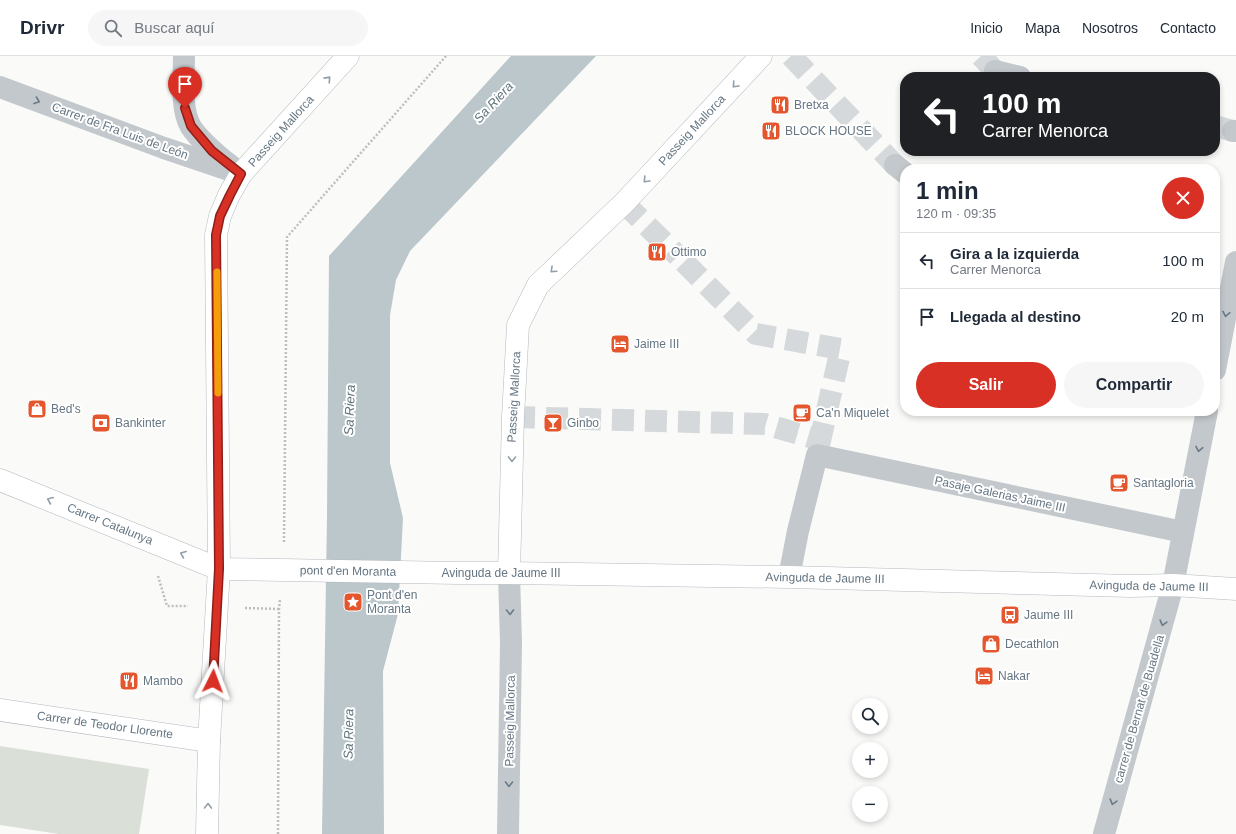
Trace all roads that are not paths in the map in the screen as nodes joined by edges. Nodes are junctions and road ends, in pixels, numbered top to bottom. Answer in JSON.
{"nodes":[{"id":1,"x":184,"y":56,"type":"edge"},
{"id":2,"x":348,"y":56,"type":"edge"},
{"id":3,"x":761,"y":56,"type":"edge"},
{"id":4,"x":995,"y":71,"type":"tunnel mouth"},
{"id":5,"x":999,"y":72,"type":"edge"},
{"id":6,"x":0,"y":87,"type":"edge"},
{"id":7,"x":241,"y":174,"type":"junction"},
{"id":8,"x":1230,"y":271,"type":"edge"},
{"id":9,"x":1220,"y":337,"type":"edge"},
{"id":10,"x":1206,"y":416,"type":"edge"},
{"id":11,"x":0,"y":480,"type":"edge"},
{"id":12,"x":1183,"y":532,"type":"junction"},
{"id":13,"x":219,"y":569,"type":"junction"},
{"id":14,"x":414,"y":572,"type":"joint"},
{"id":15,"x":509,"y":573,"type":"junction"},
{"id":16,"x":789,"y":577,"type":"junction"},
{"id":17,"x":1173,"y":585,"type":"junction"},
{"id":18,"x":1236,"y":589,"type":"edge"},
{"id":19,"x":0,"y":710,"type":"edge"},
{"id":20,"x":210,"y":741,"type":"junction"},
{"id":21,"x":207,"y":834,"type":"edge"},
{"id":22,"x":508,"y":834,"type":"edge"},
{"id":23,"x":1104,"y":834,"type":"edge"}],
"edges":[{"from":1,"to":7,"type":"street"},
{"from":7,"to":2,"type":"street","name":"Passeig Mallorca","one_way":true},
{"from":3,"to":15,"type":"street","name":"Passeig Mallorca","one_way":true},
{"from":4,"to":5,"type":"street"},
{"from":6,"to":7,"type":"street","name":"Carrer de Fra Luis de León","one_way":true},
{"from":7,"to":13,"type":"street","name":"Passeig Mallorca"},
{"from":8,"to":9,"type":"street","one_way":true},
{"from":10,"to":12,"type":"street","name":"carrer de Bernat de Buadella","one_way":true},
{"from":13,"to":11,"type":"street","name":"Carrer Catalunya","one_way":true},
{"from":12,"to":16,"type":"street","name":"Pasaje Galerias Jaime III"},
{"from":12,"to":17,"type":"street","name":"carrer de Bernat de Buadella"},
{"from":13,"to":14,"type":"street","name":"pont d'en Moranta"},
{"from":13,"to":20,"type":"street","name":"Passeig Mallorca"},
{"from":14,"to":15,"type":"street","name":"Avinguda de Jaume III"},
{"from":15,"to":16,"type":"street","name":"Avinguda de Jaume III"},
{"from":15,"to":22,"type":"street","name":"Passeig Mallorca","one_way":true},
{"from":16,"to":17,"type":"street","name":"Avinguda de Jaume III"},
{"from":17,"to":18,"type":"street","name":"Avinguda de Jaume III"},
{"from":17,"to":23,"type":"street","name":"carrer de Bernat de Buadella","one_way":true},
{"from":19,"to":20,"type":"street","name":"Carrer de Teodor Llorente"},
{"from":21,"to":20,"type":"street","name":"Passeig Mallorca","one_way":true}]}
